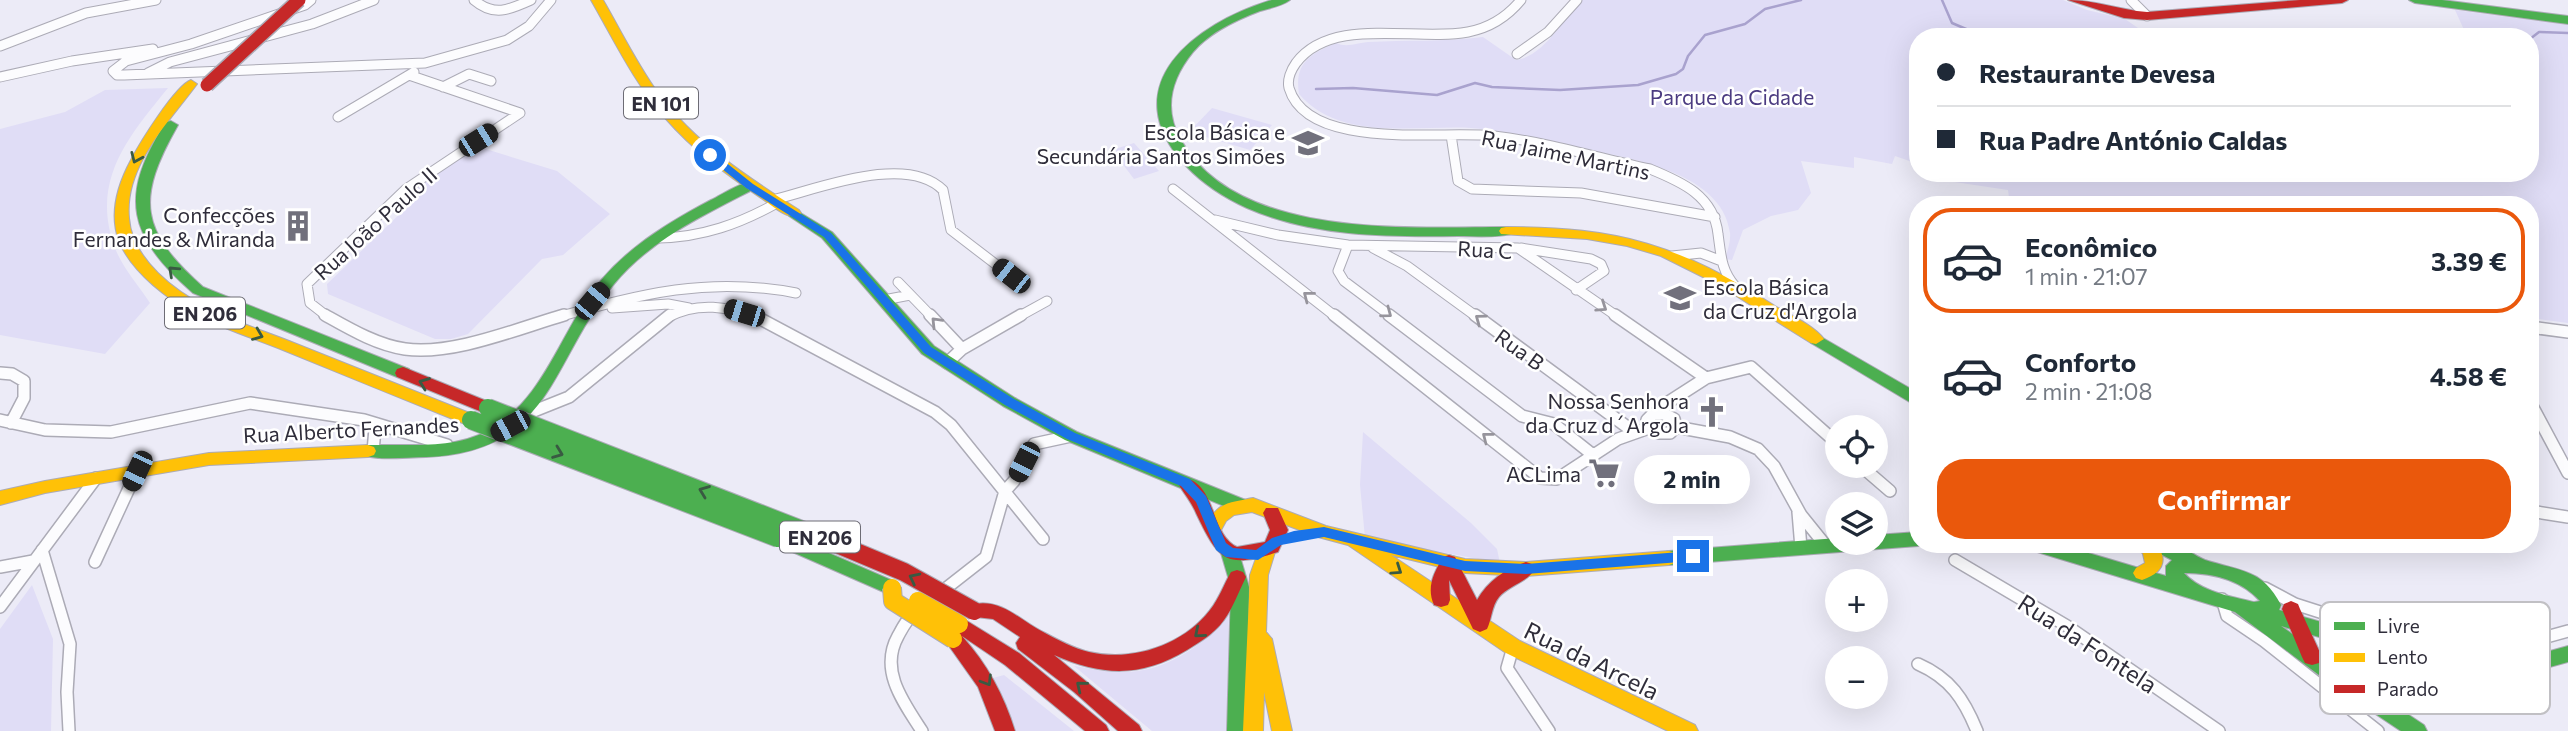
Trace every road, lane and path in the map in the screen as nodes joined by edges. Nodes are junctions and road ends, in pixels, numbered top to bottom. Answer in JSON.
{"nodes":[{"id":1,"x":156,"y":0,"type":"edge"},
{"id":2,"x":284,"y":0,"type":"edge"},
{"id":3,"x":299,"y":0,"type":"edge"},
{"id":4,"x":311,"y":0,"type":"edge"},
{"id":5,"x":374,"y":0,"type":"edge"},
{"id":6,"x":474,"y":0,"type":"edge"},
{"id":7,"x":531,"y":0,"type":"edge"},
{"id":8,"x":551,"y":0,"type":"edge"},
{"id":9,"x":597,"y":0,"type":"edge"},
{"id":10,"x":1284,"y":0,"type":"edge"},
{"id":11,"x":1521,"y":0,"type":"edge"},
{"id":12,"x":1577,"y":0,"type":"edge"},
{"id":13,"x":2074,"y":0,"type":"edge"},
{"id":14,"x":2131,"y":0,"type":"edge"},
{"id":15,"x":2342,"y":0,"type":"edge"},
{"id":16,"x":2415,"y":0,"type":"edge"},
{"id":17,"x":2147,"y":16,"type":"junction"},
{"id":18,"x":2568,"y":20,"type":"edge"},
{"id":19,"x":0,"y":46,"type":"edge"},
{"id":20,"x":170,"y":50,"type":"junction"},
{"id":21,"x":1517,"y":54,"type":"dead end"},
{"id":22,"x":425,"y":63,"type":"junction"},
{"id":23,"x":147,"y":74,"type":"junction"},
{"id":24,"x":409,"y":75,"type":"junction"},
{"id":25,"x":0,"y":77,"type":"edge"},
{"id":26,"x":491,"y":80,"type":"dead end"},
{"id":27,"x":199,"y":85,"type":"junction"},
{"id":28,"x":443,"y":87,"type":"junction"},
{"id":29,"x":338,"y":117,"type":"dead end"},
{"id":30,"x":1451,"y":135,"type":"junction"},
{"id":31,"x":749,"y":186,"type":"junction"},
{"id":32,"x":1173,"y":189,"type":"dead end"},
{"id":33,"x":811,"y":192,"type":"junction"},
{"id":34,"x":780,"y":205,"type":"junction"},
{"id":35,"x":1716,"y":217,"type":"junction"},
{"id":36,"x":1212,"y":219,"type":"junction"},
{"id":37,"x":659,"y":238,"type":"junction"},
{"id":38,"x":1718,"y":238,"type":"junction"},
{"id":39,"x":1348,"y":246,"type":"junction"},
{"id":40,"x":1370,"y":247,"type":"junction"},
{"id":41,"x":1418,"y":247,"type":"junction"},
{"id":42,"x":1518,"y":248,"type":"junction"},
{"id":43,"x":1685,"y":257,"type":"junction"},
{"id":44,"x":1721,"y":264,"type":"junction"},
{"id":45,"x":1407,"y":266,"type":"junction"},
{"id":46,"x":1705,"y":273,"type":"junction"},
{"id":47,"x":1011,"y":276,"type":"dead end"},
{"id":48,"x":898,"y":282,"type":"dead end"},
{"id":49,"x":1576,"y":290,"type":"junction"},
{"id":50,"x":1739,"y":291,"type":"junction"},
{"id":51,"x":796,"y":293,"type":"dead end"},
{"id":52,"x":910,"y":295,"type":"junction"},
{"id":53,"x":884,"y":300,"type":"junction"},
{"id":54,"x":1048,"y":301,"type":"dead end"},
{"id":55,"x":689,"y":308,"type":"junction"},
{"id":56,"x":587,"y":310,"type":"junction"},
{"id":57,"x":2539,"y":328,"type":"edge"},
{"id":58,"x":2568,"y":332,"type":"edge"},
{"id":59,"x":962,"y":349,"type":"junction"},
{"id":60,"x":947,"y":363,"type":"junction"},
{"id":61,"x":0,"y":373,"type":"edge"},
{"id":62,"x":1706,"y":378,"type":"junction"},
{"id":63,"x":1909,"y":394,"type":"edge"},
{"id":64,"x":1664,"y":414,"type":"junction"},
{"id":65,"x":523,"y":415,"type":"junction"},
{"id":66,"x":5,"y":421,"type":"edge"},
{"id":67,"x":364,"y":421,"type":"junction"},
{"id":68,"x":2539,"y":424,"type":"edge"},
{"id":69,"x":1676,"y":427,"type":"junction"},
{"id":70,"x":1649,"y":428,"type":"junction"},
{"id":71,"x":394,"y":430,"type":"junction"},
{"id":72,"x":1634,"y":432,"type":"junction"},
{"id":73,"x":1825,"y":432,"type":"edge"},
{"id":74,"x":1071,"y":436,"type":"junction"},
{"id":75,"x":462,"y":447,"type":"junction"},
{"id":76,"x":378,"y":451,"type":"junction"},
{"id":77,"x":1593,"y":455,"type":"junction"},
{"id":78,"x":137,"y":471,"type":"junction"},
{"id":79,"x":2568,"y":473,"type":"edge"},
{"id":80,"x":96,"y":478,"type":"junction"},
{"id":81,"x":1875,"y":478,"type":"edge"},
{"id":82,"x":1185,"y":482,"type":"junction"},
{"id":83,"x":1005,"y":491,"type":"junction"},
{"id":84,"x":1890,"y":491,"type":"dead end"},
{"id":85,"x":0,"y":498,"type":"edge"},
{"id":86,"x":1242,"y":506,"type":"junction"},
{"id":87,"x":1798,"y":512,"type":"junction"},
{"id":88,"x":2539,"y":512,"type":"edge"},
{"id":89,"x":1272,"y":513,"type":"junction"},
{"id":90,"x":2568,"y":517,"type":"edge"},
{"id":91,"x":1214,"y":527,"type":"junction"},
{"id":92,"x":1324,"y":532,"type":"junction"},
{"id":93,"x":1043,"y":539,"type":"dead end"},
{"id":94,"x":1353,"y":540,"type":"junction"},
{"id":95,"x":1909,"y":540,"type":"edge"},
{"id":96,"x":1888,"y":541,"type":"edge"},
{"id":97,"x":1825,"y":544,"type":"edge"},
{"id":98,"x":1825,"y":545,"type":"edge"},
{"id":99,"x":1271,"y":547,"type":"junction"},
{"id":100,"x":1801,"y":548,"type":"junction"},
{"id":101,"x":42,"y":550,"type":"junction"},
{"id":102,"x":1230,"y":553,"type":"junction"},
{"id":103,"x":2065,"y":553,"type":"edge"},
{"id":104,"x":2153,"y":553,"type":"edge"},
{"id":105,"x":2159,"y":553,"type":"edge"},
{"id":106,"x":2168,"y":553,"type":"edge"},
{"id":107,"x":1955,"y":559,"type":"dead end"},
{"id":108,"x":33,"y":561,"type":"junction"},
{"id":109,"x":94,"y":562,"type":"dead end"},
{"id":110,"x":1449,"y":562,"type":"junction"},
{"id":111,"x":0,"y":567,"type":"edge"},
{"id":112,"x":2175,"y":568,"type":"junction"},
{"id":113,"x":2206,"y":568,"type":"junction"},
{"id":114,"x":1526,"y":569,"type":"junction"},
{"id":115,"x":2134,"y":573,"type":"junction"},
{"id":116,"x":1237,"y":577,"type":"junction"},
{"id":117,"x":2258,"y":584,"type":"junction"},
{"id":118,"x":2188,"y":589,"type":"junction"},
{"id":119,"x":2270,"y":596,"type":"junction"},
{"id":120,"x":1441,"y":600,"type":"junction"},
{"id":121,"x":2230,"y":601,"type":"junction"},
{"id":122,"x":0,"y":607,"type":"edge"},
{"id":123,"x":2256,"y":609,"type":"junction"},
{"id":124,"x":974,"y":611,"type":"junction"},
{"id":125,"x":2320,"y":612,"type":"edge"},
{"id":126,"x":1259,"y":614,"type":"junction"},
{"id":127,"x":2295,"y":615,"type":"junction"},
{"id":128,"x":1480,"y":624,"type":"junction"},
{"id":129,"x":2320,"y":627,"type":"edge"},
{"id":130,"x":2568,"y":631,"type":"edge"},
{"id":131,"x":956,"y":632,"type":"junction"},
{"id":132,"x":2550,"y":636,"type":"edge"},
{"id":133,"x":1513,"y":647,"type":"junction"},
{"id":134,"x":2568,"y":654,"type":"edge"},
{"id":135,"x":2313,"y":659,"type":"junction"},
{"id":136,"x":2550,"y":659,"type":"edge"},
{"id":137,"x":1918,"y":664,"type":"dead end"},
{"id":138,"x":2320,"y":664,"type":"edge"},
{"id":139,"x":2320,"y":685,"type":"edge"},
{"id":140,"x":2356,"y":714,"type":"edge"},
{"id":141,"x":2392,"y":714,"type":"edge"},
{"id":142,"x":69,"y":731,"type":"edge"},
{"id":143,"x":922,"y":731,"type":"edge"},
{"id":144,"x":1005,"y":731,"type":"edge"},
{"id":145,"x":1098,"y":731,"type":"edge"},
{"id":146,"x":1132,"y":731,"type":"edge"},
{"id":147,"x":1237,"y":731,"type":"edge"},
{"id":148,"x":1253,"y":731,"type":"edge"},
{"id":149,"x":1282,"y":731,"type":"edge"},
{"id":150,"x":1549,"y":731,"type":"edge"},
{"id":151,"x":1688,"y":731,"type":"edge"},
{"id":152,"x":1977,"y":731,"type":"edge"},
{"id":153,"x":2218,"y":731,"type":"edge"},
{"id":154,"x":2378,"y":731,"type":"edge"},
{"id":155,"x":2417,"y":731,"type":"edge"}],
"edges":[{"from":1,"to":19,"type":"street"},
{"from":2,"to":27,"type":"main road","number":"EN 206"},
{"from":3,"to":27,"type":"main road","number":"EN 206","bridge":true},
{"from":4,"to":20,"type":"street"},
{"from":5,"to":23,"type":"street"},
{"from":6,"to":7,"type":"street"},
{"from":8,"to":22,"type":"street"},
{"from":9,"to":31,"type":"main road","number":"EN 101"},
{"from":10,"to":43,"type":"main road"},
{"from":11,"to":30,"type":"street","name":"Rua Jaime Martins"},
{"from":12,"to":21,"type":"street"},
{"from":13,"to":17,"type":"main road"},
{"from":14,"to":17,"type":"street"},
{"from":15,"to":17,"type":"main road"},
{"from":16,"to":18,"type":"main road"},
{"from":20,"to":23,"type":"street"},
{"from":20,"to":25,"type":"street"},
{"from":22,"to":23,"type":"street"},
{"from":22,"to":24,"type":"street"},
{"from":24,"to":28,"type":"street","name":"Rua João Paulo II"},
{"from":24,"to":29,"type":"street"},
{"from":26,"to":28,"type":"street"},
{"from":124,"to":27,"type":"main road","number":"EN 206","one_way":true,"bridge":true},
{"from":27,"to":131,"type":"main road","number":"EN 206","one_way":true,"bridge":true},
{"from":28,"to":56,"type":"street","name":"Rua João Paulo II"},
{"from":30,"to":35,"type":"street","name":"Rua Jaime Martins"},
{"from":30,"to":35,"type":"street"},
{"from":31,"to":34,"type":"main road","number":"EN 101"},
{"from":31,"to":37,"type":"main road","name":"Rua Alberto Fernandes"},
{"from":32,"to":36,"type":"street"},
{"from":33,"to":34,"type":"street"},
{"from":33,"to":34,"type":"street"},
{"from":33,"to":47,"type":"street"},
{"from":34,"to":37,"type":"street"},
{"from":34,"to":53,"type":"main road","number":"EN 101"},
{"from":35,"to":38,"type":"street"},
{"from":36,"to":39,"type":"street","name":"Rua C"},
{"from":77,"to":36,"type":"street","one_way":true},
{"from":37,"to":56,"type":"main road","name":"Rua Alberto Fernandes"},
{"from":38,"to":43,"type":"street"},
{"from":38,"to":44,"type":"street"},
{"from":39,"to":40,"type":"street","name":"Rua C"},
{"from":39,"to":77,"type":"street","one_way":true},
{"from":40,"to":41,"type":"street","name":"Rua C"},
{"from":40,"to":45,"type":"street","name":"Rua B"},
{"from":41,"to":42,"type":"street","name":"Rua C"},
{"from":41,"to":45,"type":"street"},
{"from":42,"to":49,"type":"street","name":"Rua C"},
{"from":42,"to":49,"type":"street"},
{"from":43,"to":44,"type":"street"},
{"from":43,"to":46,"type":"main road"},
{"from":44,"to":46,"type":"street"},
{"from":44,"to":50,"type":"street"},
{"from":72,"to":45,"type":"street","name":"Rua B","one_way":true},
{"from":46,"to":50,"type":"main road"},
{"from":48,"to":52,"type":"street"},
{"from":49,"to":62,"type":"street","name":"Rua C","one_way":true},
{"from":50,"to":63,"type":"main road"},
{"from":51,"to":56,"type":"street"},
{"from":52,"to":53,"type":"street"},
{"from":59,"to":52,"type":"street","one_way":true},
{"from":53,"to":60,"type":"main road","number":"EN 101"},
{"from":54,"to":59,"type":"street"},
{"from":55,"to":56,"type":"street"},
{"from":55,"to":65,"type":"street"},
{"from":55,"to":83,"type":"street"},
{"from":56,"to":65,"type":"main road","name":"Rua Alberto Fernandes"},
{"from":57,"to":58,"type":"street"},
{"from":59,"to":60,"type":"street"},
{"from":60,"to":74,"type":"main road","number":"EN 101"},
{"from":61,"to":66,"type":"street"},
{"from":62,"to":64,"type":"street"},
{"from":62,"to":73,"type":"street"},
{"from":64,"to":69,"type":"street"},
{"from":64,"to":70,"type":"street"},
{"from":65,"to":75,"type":"main road","name":"Rua Alberto Fernandes"},
{"from":66,"to":67,"type":"street"},
{"from":67,"to":71,"type":"street"},
{"from":67,"to":76,"type":"street"},
{"from":68,"to":79,"type":"street"},
{"from":69,"to":70,"type":"street"},
{"from":69,"to":87,"type":"street"},
{"from":70,"to":72,"type":"street"},
{"from":71,"to":75,"type":"street"},
{"from":71,"to":76,"type":"street"},
{"from":72,"to":77,"type":"street"},
{"from":74,"to":82,"type":"main road","number":"EN 101"},
{"from":74,"to":83,"type":"street"},
{"from":75,"to":76,"type":"main road","name":"Rua Alberto Fernandes"},
{"from":76,"to":78,"type":"main road","name":"Rua Alberto Fernandes"},
{"from":78,"to":80,"type":"main road","name":"Rua Alberto Fernandes"},
{"from":78,"to":109,"type":"street"},
{"from":80,"to":85,"type":"main road","name":"Rua Alberto Fernandes"},
{"from":80,"to":101,"type":"street"},
{"from":81,"to":84,"type":"street"},
{"from":82,"to":86,"type":"main road","number":"EN 101"},
{"from":82,"to":91,"type":"main road"},
{"from":83,"to":93,"type":"street"},
{"from":83,"to":143,"type":"street"},
{"from":86,"to":89,"type":"main road","number":"EN 101"},
{"from":86,"to":91,"type":"main road"},
{"from":87,"to":97,"type":"street"},
{"from":87,"to":100,"type":"street"},
{"from":88,"to":90,"type":"street"},
{"from":89,"to":92,"type":"main road","number":"EN 101"},
{"from":89,"to":99,"type":"main road"},
{"from":91,"to":102,"type":"main road"},
{"from":92,"to":94,"type":"main road","number":"EN 101"},
{"from":92,"to":99,"type":"main road","number":"EN 101"},
{"from":94,"to":110,"type":"main road","number":"EN 101"},
{"from":94,"to":120,"type":"main road","name":"Rua da Arcela","one_way":true},
{"from":95,"to":96,"type":"main road","number":"EN 101"},
{"from":98,"to":100,"type":"main road","number":"EN 101"},
{"from":99,"to":102,"type":"main road","number":"EN 101"},
{"from":99,"to":126,"type":"main road"},
{"from":100,"to":114,"type":"main road","number":"EN 101"},
{"from":101,"to":108,"type":"street"},
{"from":101,"to":142,"type":"street"},
{"from":102,"to":116,"type":"main road"},
{"from":103,"to":115,"type":"main road"},
{"from":104,"to":115,"type":"main road"},
{"from":105,"to":112,"type":"main road"},
{"from":106,"to":113,"type":"main road"},
{"from":107,"to":153,"type":"street","name":"Rua da Fontela"},
{"from":108,"to":111,"type":"street"},
{"from":108,"to":122,"type":"street"},
{"from":110,"to":114,"type":"main road","number":"EN 101"},
{"from":110,"to":120,"type":"main road"},
{"from":110,"to":128,"type":"main road"},
{"from":112,"to":113,"type":"main road"},
{"from":112,"to":115,"type":"main road"},
{"from":112,"to":118,"type":"main road"},
{"from":113,"to":117,"type":"main road"},
{"from":114,"to":128,"type":"main road"},
{"from":115,"to":118,"type":"main road"},
{"from":116,"to":124,"type":"main road","one_way":true},
{"from":116,"to":147,"type":"main road"},
{"from":117,"to":119,"type":"main road"},
{"from":117,"to":125,"type":"street"},
{"from":118,"to":121,"type":"main road"},
{"from":119,"to":123,"type":"main road"},
{"from":119,"to":127,"type":"main road"},
{"from":120,"to":128,"type":"main road","name":"Rua da Arcela"},
{"from":121,"to":123,"type":"main road"},
{"from":121,"to":135,"type":"main road"},
{"from":121,"to":139,"type":"street"},
{"from":123,"to":127,"type":"main road"},
{"from":146,"to":124,"type":"main road","number":"EN 206","one_way":true},
{"from":126,"to":148,"type":"main road"},
{"from":126,"to":149,"type":"main road"},
{"from":127,"to":129,"type":"main road"},
{"from":127,"to":135,"type":"main road"},
{"from":128,"to":133,"type":"main road","name":"Rua da Arcela"},
{"from":130,"to":132,"type":"street"},
{"from":131,"to":144,"type":"main road","one_way":true},
{"from":131,"to":145,"type":"main road"},
{"from":133,"to":150,"type":"street"},
{"from":133,"to":151,"type":"main road","name":"Rua da Arcela"},
{"from":134,"to":136,"type":"main road"},
{"from":135,"to":138,"type":"main road"},
{"from":137,"to":152,"type":"street"},
{"from":140,"to":154,"type":"street"},
{"from":141,"to":155,"type":"main road"}]}
